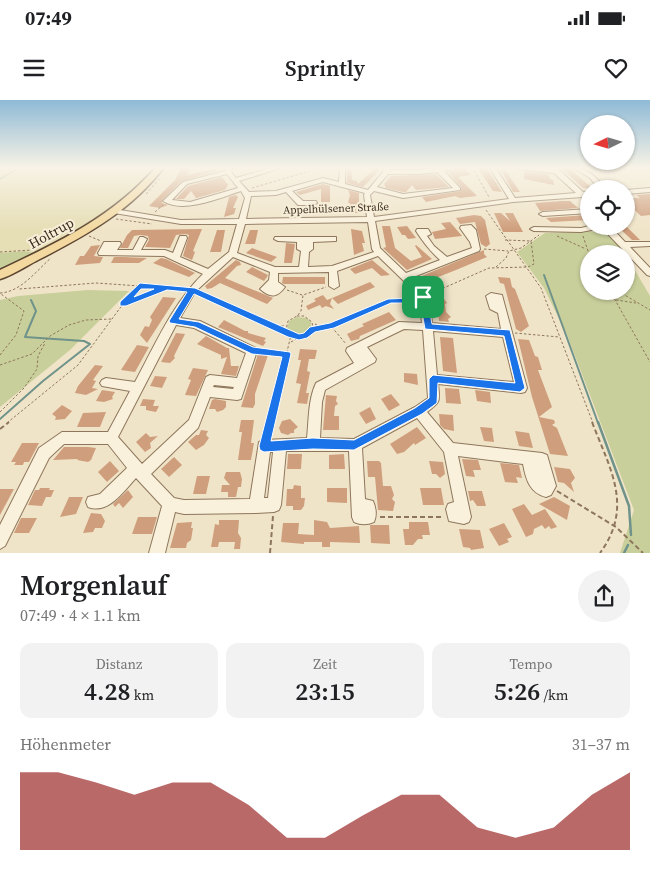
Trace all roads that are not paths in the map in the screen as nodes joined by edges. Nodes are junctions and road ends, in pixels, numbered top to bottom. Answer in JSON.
{"nodes":[{"id":1,"x":141,"y":188,"type":"edge"},
{"id":2,"x":180,"y":188,"type":"edge"},
{"id":3,"x":242,"y":188,"type":"edge"},
{"id":4,"x":295,"y":188,"type":"edge"},
{"id":5,"x":364,"y":188,"type":"edge"},
{"id":6,"x":457,"y":188,"type":"edge"},
{"id":7,"x":505,"y":188,"type":"edge"},
{"id":8,"x":288,"y":190,"type":"junction"},
{"id":9,"x":370,"y":190,"type":"junction"},
{"id":10,"x":650,"y":190,"type":"edge"},
{"id":11,"x":244,"y":191,"type":"junction"},
{"id":12,"x":635,"y":191,"type":"edge"},
{"id":13,"x":580,"y":195,"type":"edge"},
{"id":14,"x":513,"y":200,"type":"junction"},
{"id":15,"x":313,"y":204,"type":"dead end"},
{"id":16,"x":580,"y":212,"type":"edge"},
{"id":17,"x":543,"y":214,"type":"dead end"},
{"id":18,"x":115,"y":217,"type":"junction"},
{"id":19,"x":371,"y":220,"type":"junction"},
{"id":20,"x":242,"y":222,"type":"junction"},
{"id":21,"x":534,"y":229,"type":"dead end"},
{"id":22,"x":580,"y":230,"type":"edge"},
{"id":23,"x":422,"y":235,"type":"dead end"},
{"id":24,"x":614,"y":235,"type":"edge"},
{"id":25,"x":183,"y":238,"type":"dead end"},
{"id":26,"x":143,"y":239,"type":"dead end"},
{"id":27,"x":278,"y":239,"type":"dead end"},
{"id":28,"x":332,"y":239,"type":"dead end"},
{"id":29,"x":305,"y":240,"type":"junction"},
{"id":30,"x":108,"y":244,"type":"road end"},
{"id":31,"x":650,"y":244,"type":"edge"},
{"id":32,"x":475,"y":245,"type":"road end"},
{"id":33,"x":623,"y":245,"type":"joint"},
{"id":34,"x":136,"y":253,"type":"junction"},
{"id":35,"x":379,"y":253,"type":"junction"},
{"id":36,"x":232,"y":254,"type":"junction"},
{"id":37,"x":176,"y":257,"type":"junction"},
{"id":38,"x":635,"y":257,"type":"edge"},
{"id":39,"x":445,"y":260,"type":"junction"},
{"id":40,"x":333,"y":269,"type":"junction"},
{"id":41,"x":274,"y":270,"type":"junction"},
{"id":42,"x":303,"y":270,"type":"junction"},
{"id":43,"x":209,"y":273,"type":"junction"},
{"id":44,"x":650,"y":273,"type":"edge"},
{"id":45,"x":0,"y":275,"type":"edge"},
{"id":46,"x":405,"y":277,"type":"junction"},
{"id":47,"x":276,"y":286,"type":"road end"},
{"id":48,"x":334,"y":286,"type":"road end"},
{"id":49,"x":502,"y":311,"type":"dead end"},
{"id":50,"x":173,"y":321,"type":"junction"},
{"id":51,"x":428,"y":327,"type":"junction"},
{"id":52,"x":507,"y":333,"type":"junction"},
{"id":53,"x":433,"y":379,"type":"junction"},
{"id":54,"x":106,"y":383,"type":"dead end"},
{"id":55,"x":138,"y":387,"type":"junction"},
{"id":56,"x":419,"y":411,"type":"junction"},
{"id":57,"x":111,"y":438,"type":"junction"},
{"id":58,"x":313,"y":444,"type":"junction"},
{"id":59,"x":354,"y":445,"type":"junction"},
{"id":60,"x":280,"y":446,"type":"junction"},
{"id":61,"x":450,"y":449,"type":"junction"},
{"id":62,"x":138,"y":471,"type":"junction"},
{"id":63,"x":549,"y":486,"type":"road end"},
{"id":64,"x":93,"y":502,"type":"dead end"},
{"id":65,"x":170,"y":504,"type":"junction"},
{"id":66,"x":256,"y":506,"type":"junction"},
{"id":67,"x":459,"y":513,"type":"road end"},
{"id":68,"x":369,"y":517,"type":"road end"},
{"id":69,"x":0,"y":540,"type":"edge"},
{"id":70,"x":157,"y":553,"type":"edge"}],
"edges":[{"from":1,"to":18,"type":"main road","name":"Holtrup"},
{"from":2,"to":11,"type":"street"},
{"from":3,"to":11,"type":"street"},
{"from":4,"to":8,"type":"street"},
{"from":5,"to":9,"type":"street"},
{"from":6,"to":9,"type":"street"},
{"from":7,"to":14,"type":"street"},
{"from":8,"to":11,"type":"street"},
{"from":8,"to":15,"type":"street"},
{"from":9,"to":19,"type":"street"},
{"from":10,"to":12,"type":"street"},
{"from":11,"to":20,"type":"street"},
{"from":13,"to":14,"type":"street","name":"Appelhülsener Straße"},
{"from":14,"to":19,"type":"street","name":"Appelhülsener Straße"},
{"from":16,"to":17,"type":"street"},
{"from":18,"to":20,"type":"street","name":"Appelhülsener Straße"},
{"from":18,"to":45,"type":"main road","name":"Holtrup"},
{"from":19,"to":20,"type":"street","name":"Appelhülsener Straße"},
{"from":19,"to":35,"type":"street"},
{"from":20,"to":36,"type":"street"},
{"from":21,"to":22,"type":"street"},
{"from":23,"to":39,"type":"street"},
{"from":24,"to":33,"type":"street"},
{"from":25,"to":37,"type":"street"},
{"from":26,"to":34,"type":"street"},
{"from":27,"to":29,"type":"street"},
{"from":28,"to":29,"type":"street"},
{"from":29,"to":42,"type":"street"},
{"from":30,"to":34,"type":"street"},
{"from":31,"to":33,"type":"street"},
{"from":32,"to":39,"type":"street"},
{"from":34,"to":37,"type":"street"},
{"from":35,"to":40,"type":"street"},
{"from":35,"to":46,"type":"street"},
{"from":36,"to":41,"type":"street"},
{"from":36,"to":43,"type":"street"},
{"from":37,"to":43,"type":"street"},
{"from":38,"to":44,"type":"street"},
{"from":39,"to":46,"type":"street"},
{"from":40,"to":42,"type":"street"},
{"from":40,"to":48,"type":"street"},
{"from":41,"to":42,"type":"street"},
{"from":41,"to":47,"type":"street"},
{"from":43,"to":50,"type":"street"},
{"from":46,"to":51,"type":"street"},
{"from":49,"to":52,"type":"street"},
{"from":50,"to":55,"type":"street"},
{"from":50,"to":62,"type":"street"},
{"from":51,"to":52,"type":"street"},
{"from":51,"to":53,"type":"street"},
{"from":51,"to":58,"type":"street"},
{"from":52,"to":53,"type":"street"},
{"from":53,"to":56,"type":"street"},
{"from":54,"to":55,"type":"street"},
{"from":55,"to":57,"type":"street"},
{"from":56,"to":59,"type":"street"},
{"from":56,"to":61,"type":"street"},
{"from":57,"to":62,"type":"street"},
{"from":57,"to":69,"type":"street"},
{"from":58,"to":59,"type":"street"},
{"from":58,"to":60,"type":"street"},
{"from":59,"to":68,"type":"street"},
{"from":60,"to":66,"type":"street"},
{"from":60,"to":66,"type":"street"},
{"from":61,"to":63,"type":"street"},
{"from":61,"to":67,"type":"street"},
{"from":62,"to":64,"type":"street"},
{"from":62,"to":65,"type":"street"},
{"from":65,"to":66,"type":"street"},
{"from":65,"to":70,"type":"street"}]}
